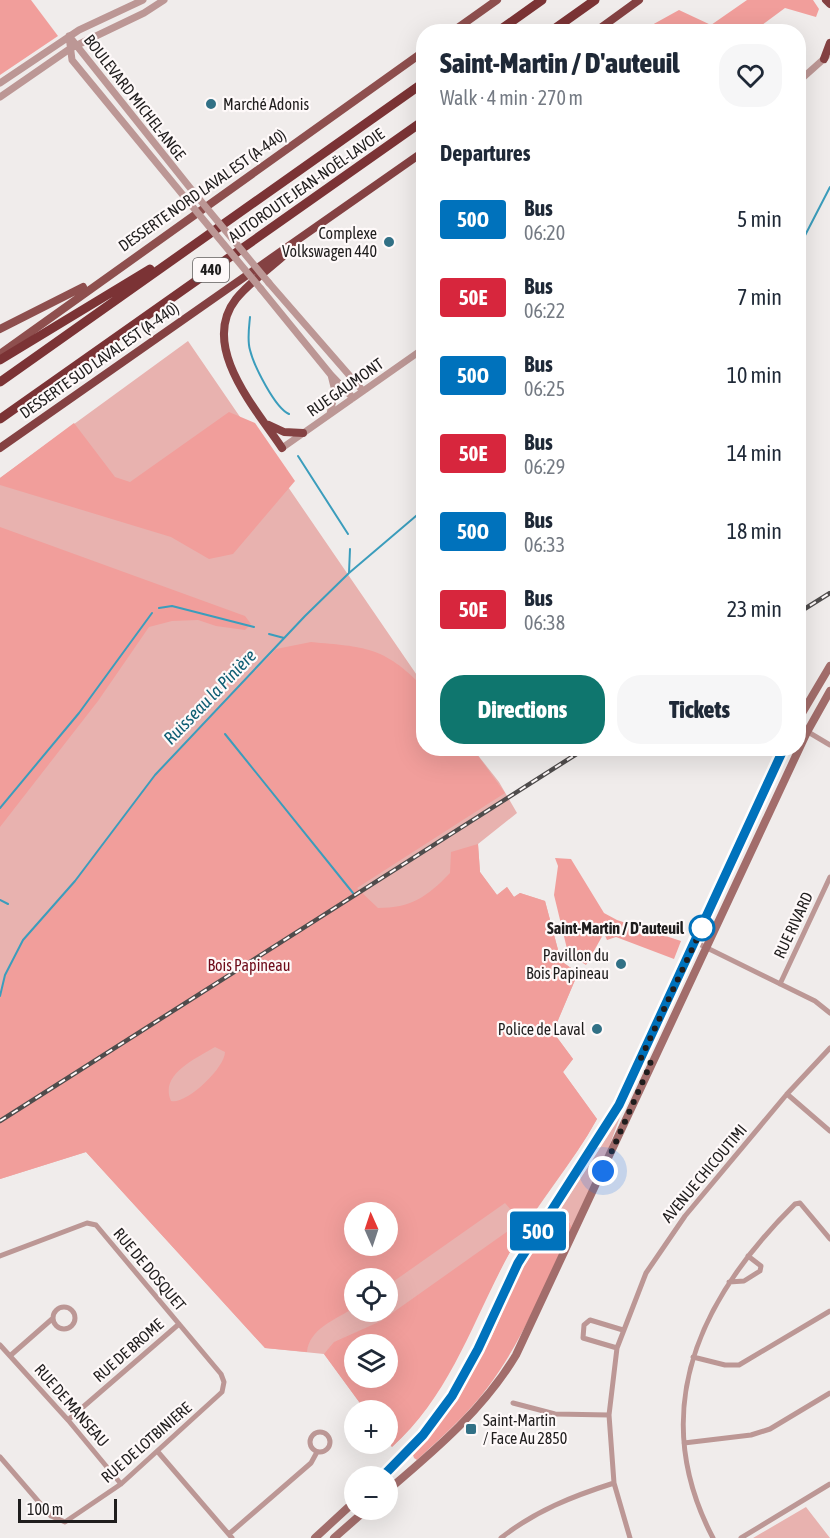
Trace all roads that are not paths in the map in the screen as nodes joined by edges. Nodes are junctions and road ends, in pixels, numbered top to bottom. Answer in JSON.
{"nodes":[{"id":1,"x":143,"y":0,"type":"edge"},
{"id":2,"x":164,"y":0,"type":"edge"},
{"id":3,"x":497,"y":0,"type":"edge"},
{"id":4,"x":542,"y":0,"type":"edge"},
{"id":5,"x":595,"y":0,"type":"edge"},
{"id":6,"x":639,"y":0,"type":"edge"},
{"id":7,"x":650,"y":0,"type":"edge"},
{"id":8,"x":617,"y":15,"type":"junction"},
{"id":9,"x":463,"y":24,"type":"edge"},
{"id":10,"x":508,"y":24,"type":"edge"},
{"id":11,"x":561,"y":24,"type":"edge"},
{"id":12,"x":605,"y":24,"type":"edge"},
{"id":13,"x":69,"y":36,"type":"junction"},
{"id":14,"x":830,"y":43,"type":"edge"},
{"id":15,"x":73,"y":46,"type":"junction"},
{"id":16,"x":827,"y":56,"type":"edge"},
{"id":17,"x":416,"y":57,"type":"edge"},
{"id":18,"x":806,"y":75,"type":"edge"},
{"id":19,"x":0,"y":83,"type":"edge"},
{"id":20,"x":416,"y":88,"type":"edge"},
{"id":21,"x":0,"y":97,"type":"edge"},
{"id":22,"x":416,"y":126,"type":"edge"},
{"id":23,"x":416,"y":157,"type":"edge"},
{"id":24,"x":224,"y":224,"type":"junction"},
{"id":25,"x":303,"y":237,"type":"junction"},
{"id":26,"x":110,"y":273,"type":"junction"},
{"id":27,"x":0,"y":329,"type":"edge"},
{"id":28,"x":0,"y":354,"type":"edge"},
{"id":29,"x":416,"y":354,"type":"edge"},
{"id":30,"x":0,"y":360,"type":"edge"},
{"id":31,"x":331,"y":375,"type":"junction"},
{"id":32,"x":0,"y":382,"type":"edge"},
{"id":33,"x":363,"y":391,"type":"junction"},
{"id":34,"x":353,"y":398,"type":"junction"},
{"id":35,"x":330,"y":414,"type":"junction"},
{"id":36,"x":0,"y":419,"type":"edge"},
{"id":37,"x":266,"y":423,"type":"junction"},
{"id":38,"x":303,"y":433,"type":"junction"},
{"id":39,"x":0,"y":448,"type":"edge"},
{"id":40,"x":282,"y":448,"type":"joint"},
{"id":41,"x":830,"y":666,"type":"edge"},
{"id":42,"x":830,"y":691,"type":"edge"},
{"id":43,"x":806,"y":706,"type":"edge"},
{"id":44,"x":807,"y":732,"type":"joint"},
{"id":45,"x":830,"y":745,"type":"edge"},
{"id":46,"x":780,"y":756,"type":"edge"},
{"id":47,"x":796,"y":756,"type":"edge"},
{"id":48,"x":830,"y":877,"type":"edge"},
{"id":49,"x":827,"y":890,"type":"edge"},
{"id":50,"x":695,"y":942,"type":"junction"},
{"id":51,"x":707,"y":948,"type":"junction"},
{"id":52,"x":780,"y":984,"type":"junction"},
{"id":53,"x":666,"y":1005,"type":"junction"},
{"id":54,"x":680,"y":1006,"type":"junction"},
{"id":55,"x":830,"y":1013,"type":"edge"},
{"id":56,"x":830,"y":1048,"type":"edge"},
{"id":57,"x":641,"y":1058,"type":"junction"},
{"id":58,"x":651,"y":1063,"type":"junction"},
{"id":59,"x":787,"y":1094,"type":"junction"},
{"id":60,"x":830,"y":1131,"type":"edge"},
{"id":61,"x":830,"y":1239,"type":"edge"},
{"id":62,"x":0,"y":1256,"type":"edge"},
{"id":63,"x":748,"y":1256,"type":"junction"},
{"id":64,"x":729,"y":1282,"type":"junction"},
{"id":65,"x":830,"y":1311,"type":"edge"},
{"id":66,"x":52,"y":1319,"type":"junction"},
{"id":67,"x":179,"y":1324,"type":"junction"},
{"id":68,"x":623,"y":1330,"type":"junction"},
{"id":69,"x":0,"y":1345,"type":"edge"},
{"id":70,"x":617,"y":1348,"type":"junction"},
{"id":71,"x":11,"y":1355,"type":"junction"},
{"id":72,"x":693,"y":1357,"type":"junction"},
{"id":73,"x":224,"y":1382,"type":"joint"},
{"id":74,"x":830,"y":1393,"type":"edge"},
{"id":75,"x":513,"y":1402,"type":"dead end"},
{"id":76,"x":609,"y":1415,"type":"junction"},
{"id":77,"x":69,"y":1420,"type":"junction"},
{"id":78,"x":684,"y":1443,"type":"junction"},
{"id":79,"x":158,"y":1452,"type":"junction"},
{"id":80,"x":317,"y":1452,"type":"dead end"},
{"id":81,"x":0,"y":1457,"type":"edge"},
{"id":82,"x":392,"y":1466,"type":"edge"},
{"id":83,"x":398,"y":1481,"type":"edge"},
{"id":84,"x":614,"y":1483,"type":"junction"},
{"id":85,"x":121,"y":1484,"type":"junction"},
{"id":86,"x":830,"y":1484,"type":"edge"},
{"id":87,"x":344,"y":1511,"type":"edge"},
{"id":88,"x":354,"y":1520,"type":"edge"},
{"id":89,"x":231,"y":1536,"type":"edge"},
{"id":90,"x":315,"y":1538,"type":"edge"},
{"id":91,"x":334,"y":1538,"type":"edge"},
{"id":92,"x":501,"y":1538,"type":"edge"},
{"id":93,"x":630,"y":1538,"type":"edge"},
{"id":94,"x":713,"y":1538,"type":"edge"},
{"id":95,"x":741,"y":1538,"type":"edge"}],
"edges":[{"from":1,"to":13,"type":"street"},
{"from":2,"to":15,"type":"street"},
{"from":3,"to":9,"type":"main road"},
{"from":4,"to":10,"type":"highway"},
{"from":5,"to":11,"type":"highway"},
{"from":6,"to":8,"type":"highway"},
{"from":7,"to":8,"type":"highway"},
{"from":8,"to":12,"type":"highway"},
{"from":13,"to":15,"type":"street","name":"BOULEVARD MICHEL-ANGE"},
{"from":13,"to":19,"type":"street"},
{"from":14,"to":16,"type":"highway"},
{"from":15,"to":21,"type":"street"},
{"from":15,"to":31,"type":"street","name":"BOULEVARD MICHEL-ANGE","bridge":true},
{"from":15,"to":33,"type":"street","name":"BOULEVARD MICHEL-ANGE","bridge":true},
{"from":16,"to":18,"type":"street"},
{"from":17,"to":26,"type":"main road","name":"DESSERTE NORD LAVAL EST (A-440)"},
{"from":20,"to":24,"type":"highway","name":"AUTOROUTE JEAN-NOËL-LAVOIE","number":"440"},
{"from":22,"to":36,"type":"highway","name":"AUTOROUTE JEAN-NOËL-LAVOIE","number":"440"},
{"from":23,"to":25,"type":"highway","name":"DESSERTE SUD LAVAL EST (A-440)"},
{"from":24,"to":30,"type":"highway"},
{"from":24,"to":32,"type":"highway","name":"AUTOROUTE JEAN-NOËL-LAVOIE","number":"440"},
{"from":25,"to":37,"type":"highway"},
{"from":25,"to":39,"type":"highway","name":"DESSERTE SUD LAVAL EST (A-440)"},
{"from":26,"to":27,"type":"main road"},
{"from":26,"to":28,"type":"main road","name":"DESSERTE NORD LAVAL EST (A-440)"},
{"from":29,"to":33,"type":"street","name":"RUE GAUMONT"},
{"from":31,"to":34,"type":"street","name":"BOULEVARD MICHEL-ANGE"},
{"from":31,"to":35,"type":"street"},
{"from":33,"to":34,"type":"street","name":"RUE GAUMONT"},
{"from":34,"to":35,"type":"street","name":"RUE GAUMONT"},
{"from":35,"to":38,"type":"street","name":"RUE GAUMONT"},
{"from":37,"to":38,"type":"highway"},
{"from":37,"to":40,"type":"highway"},
{"from":38,"to":40,"type":"street","name":"RUE GAUMONT"},
{"from":41,"to":43,"type":"main road"},
{"from":42,"to":44,"type":"main road"},
{"from":44,"to":45,"type":"street"},
{"from":46,"to":50,"type":"main road"},
{"from":47,"to":51,"type":"main road"},
{"from":48,"to":49,"type":"street","name":"RUE RIVARD"},
{"from":49,"to":52,"type":"street","name":"RUE RIVARD"},
{"from":50,"to":51,"type":"street"},
{"from":50,"to":53,"type":"main road"},
{"from":51,"to":52,"type":"street"},
{"from":51,"to":54,"type":"main road"},
{"from":52,"to":55,"type":"street"},
{"from":53,"to":54,"type":"main road"},
{"from":53,"to":57,"type":"main road"},
{"from":54,"to":58,"type":"main road"},
{"from":56,"to":59,"type":"street","name":"AVENUE CHICOUTIMI"},
{"from":57,"to":58,"type":"main road"},
{"from":57,"to":82,"type":"main road"},
{"from":58,"to":83,"type":"main road"},
{"from":59,"to":60,"type":"street"},
{"from":59,"to":68,"type":"street","name":"AVENUE CHICOUTIMI"},
{"from":61,"to":63,"type":"street"},
{"from":62,"to":67,"type":"street","name":"RUE DE DOSQUET"},
{"from":63,"to":64,"type":"street"},
{"from":63,"to":64,"type":"street"},
{"from":64,"to":72,"type":"street"},
{"from":65,"to":72,"type":"street"},
{"from":66,"to":66,"type":"street"},
{"from":66,"to":71,"type":"street"},
{"from":67,"to":73,"type":"street","name":"RUE DE DOSQUET"},
{"from":67,"to":77,"type":"street","name":"RUE DE BROME"},
{"from":68,"to":70,"type":"street","name":"AVENUE CHICOUTIMI"},
{"from":68,"to":70,"type":"street"},
{"from":69,"to":71,"type":"street","name":"RUE DE MANSEAU"},
{"from":70,"to":76,"type":"street","name":"AVENUE CHICOUTIMI"},
{"from":71,"to":77,"type":"street","name":"RUE DE MANSEAU"},
{"from":72,"to":78,"type":"street"},
{"from":73,"to":79,"type":"street","name":"RUE DE LOTBINIERE"},
{"from":74,"to":78,"type":"street"},
{"from":75,"to":76,"type":"street"},
{"from":76,"to":84,"type":"street","name":"AVENUE CHICOUTIMI"},
{"from":77,"to":85,"type":"street","name":"RUE DE MANSEAU"},
{"from":78,"to":94,"type":"street"},
{"from":79,"to":85,"type":"street","name":"RUE DE LOTBINIERE"},
{"from":79,"to":89,"type":"street"},
{"from":80,"to":89,"type":"street"},
{"from":81,"to":85,"type":"street","name":"RUE DE LOTBINIERE"},
{"from":84,"to":92,"type":"street"},
{"from":84,"to":93,"type":"street","name":"AVENUE CHICOUTIMI"},
{"from":86,"to":95,"type":"street"},
{"from":87,"to":90,"type":"main road"},
{"from":88,"to":91,"type":"main road"}]}
